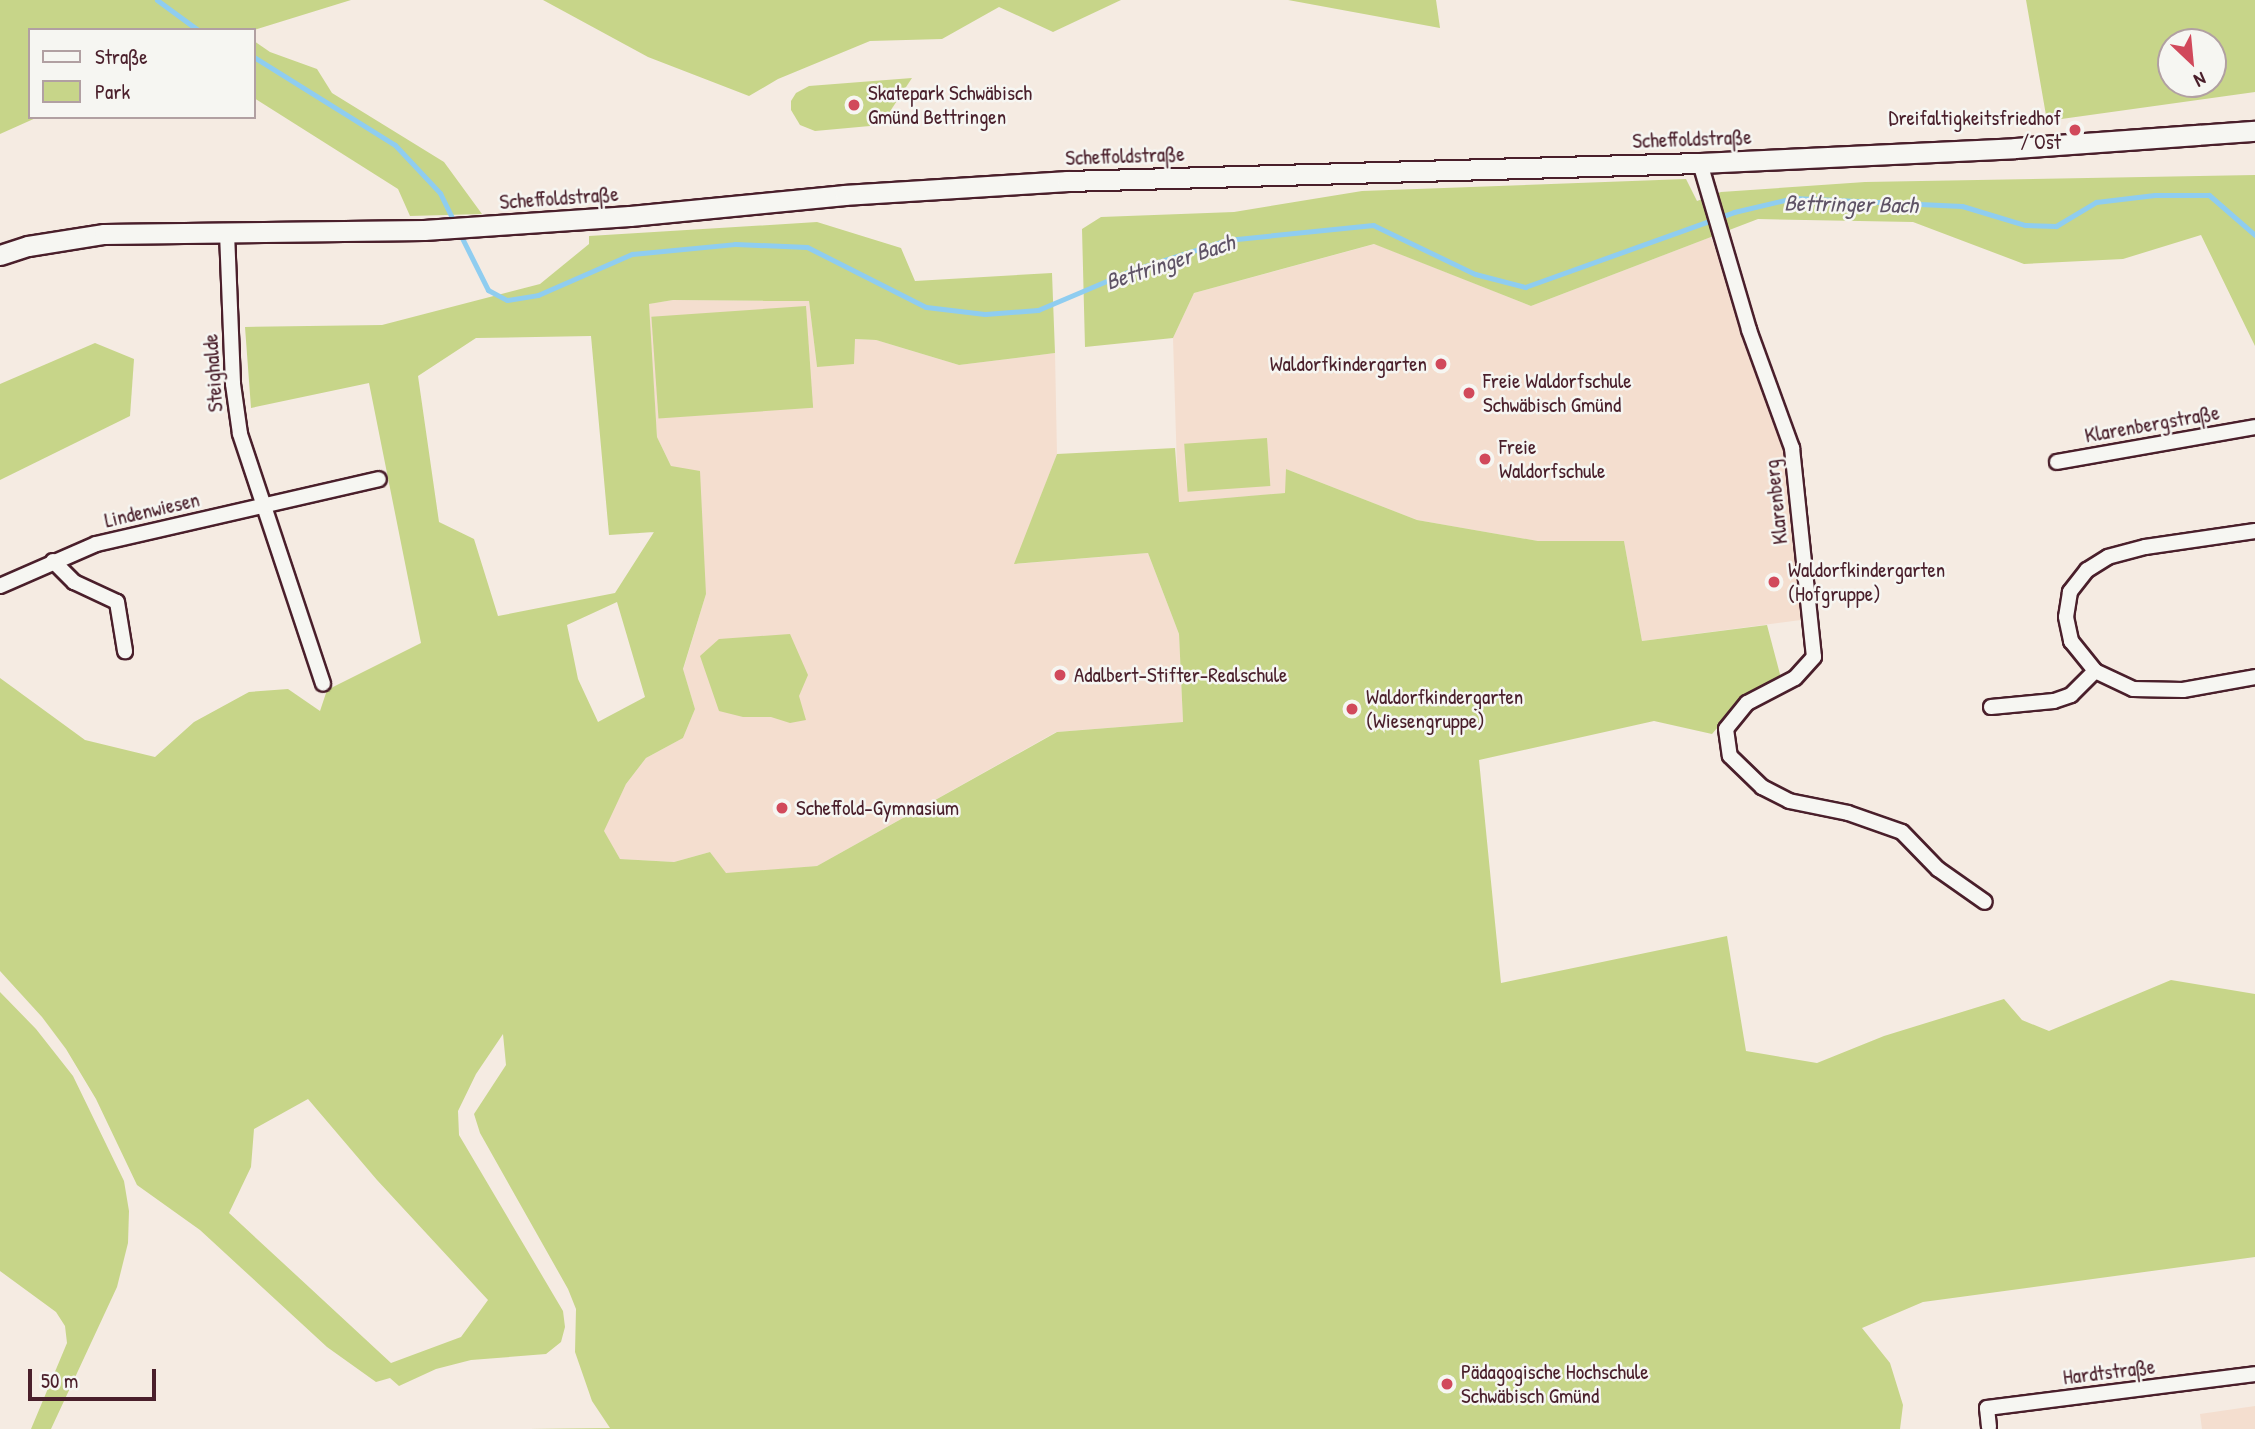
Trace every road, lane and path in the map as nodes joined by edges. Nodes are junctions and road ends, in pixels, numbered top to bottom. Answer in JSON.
{"nodes":[{"id":1,"x":2255,"y":131,"type":"edge"},
{"id":2,"x":1700,"y":163,"type":"junction"},
{"id":3,"x":227,"y":233,"type":"junction"},
{"id":4,"x":0,"y":255,"type":"edge"},
{"id":5,"x":2255,"y":427,"type":"edge"},
{"id":6,"x":2057,"y":462,"type":"dead end"},
{"id":7,"x":379,"y":479,"type":"dead end"},
{"id":8,"x":262,"y":506,"type":"junction"},
{"id":9,"x":2255,"y":531,"type":"edge"},
{"id":10,"x":53,"y":561,"type":"junction"},
{"id":11,"x":0,"y":586,"type":"edge"},
{"id":12,"x":125,"y":651,"type":"dead end"},
{"id":13,"x":2095,"y":671,"type":"junction"},
{"id":14,"x":2255,"y":677,"type":"edge"},
{"id":15,"x":323,"y":684,"type":"dead end"},
{"id":16,"x":1991,"y":707,"type":"dead end"},
{"id":17,"x":1984,"y":902,"type":"dead end"},
{"id":18,"x":2255,"y":1374,"type":"edge"},
{"id":19,"x":1989,"y":1427,"type":"edge"}],
"edges":[{"from":1,"to":2,"type":"main road","name":"Scheffoldstraße"},
{"from":2,"to":3,"type":"main road","name":"Scheffoldstraße"},
{"from":2,"to":17,"type":"street","name":"Klarenberg"},
{"from":3,"to":4,"type":"main road","name":"Scheffoldstraße"},
{"from":3,"to":8,"type":"street","name":"Steighalde"},
{"from":5,"to":6,"type":"street","name":"Klarenbergstraße"},
{"from":7,"to":8,"type":"street"},
{"from":8,"to":10,"type":"street","name":"Lindenwiesen"},
{"from":8,"to":15,"type":"street","name":"Steighalde"},
{"from":9,"to":13,"type":"street"},
{"from":10,"to":11,"type":"street","name":"Lindenwiesen"},
{"from":10,"to":12,"type":"street"},
{"from":13,"to":14,"type":"street"},
{"from":13,"to":16,"type":"street"},
{"from":18,"to":19,"type":"street","name":"Hardtstraße"}]}
